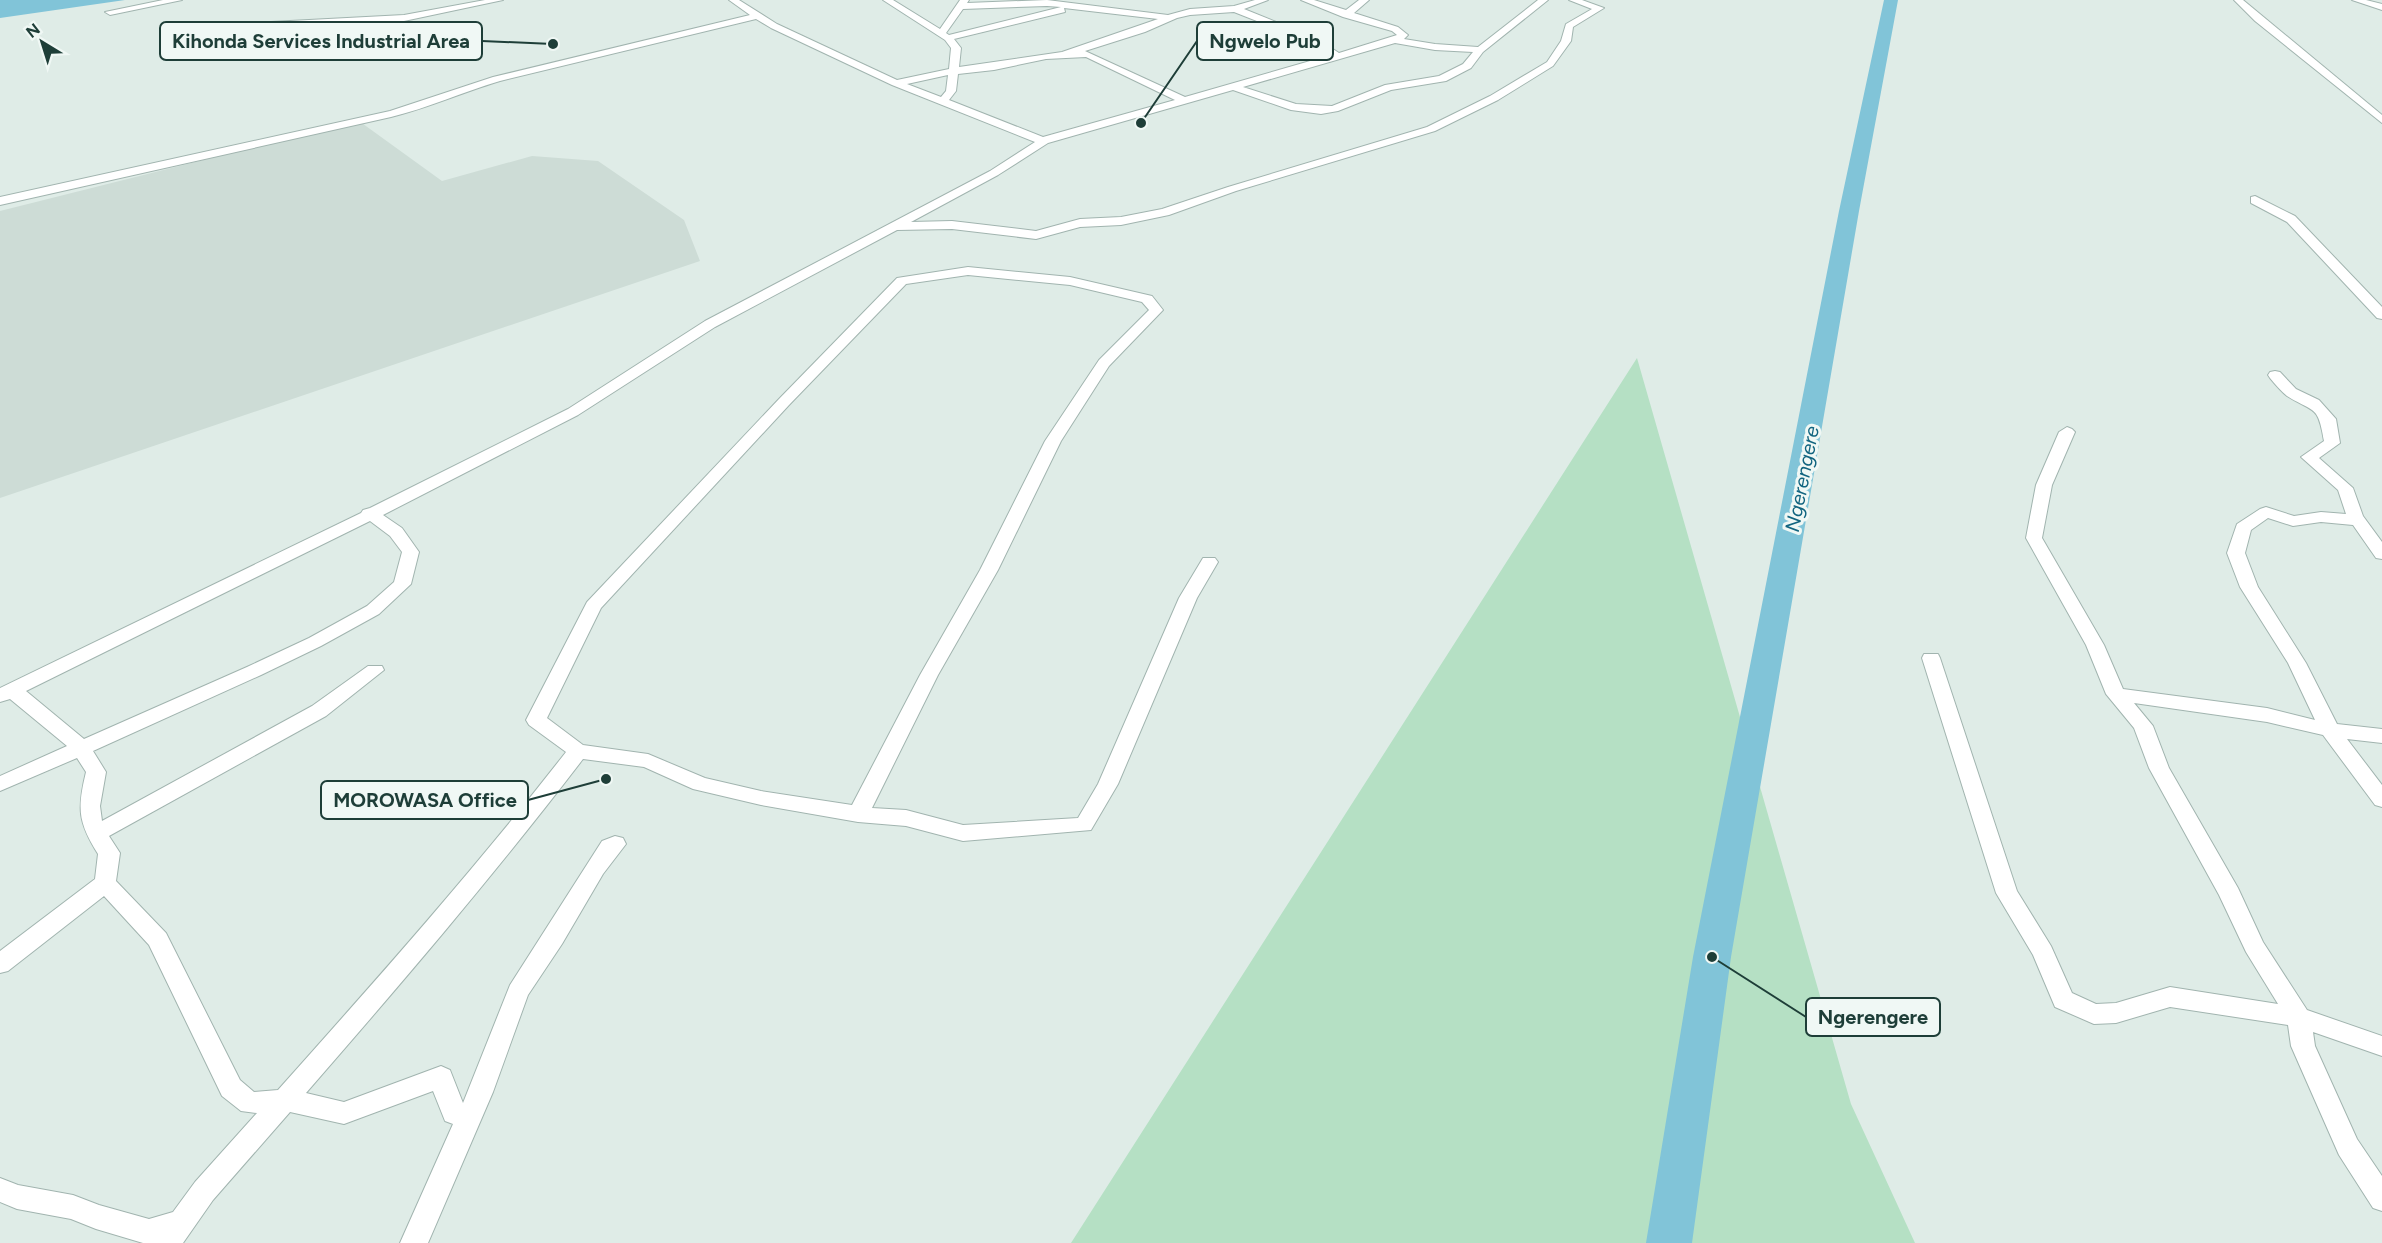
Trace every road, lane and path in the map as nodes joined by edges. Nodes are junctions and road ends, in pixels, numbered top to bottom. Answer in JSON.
{"nodes":[{"id":1,"x":178,"y":0,"type":"edge"},
{"id":2,"x":500,"y":0,"type":"edge"},
{"id":3,"x":733,"y":0,"type":"edge"},
{"id":4,"x":887,"y":0,"type":"edge"},
{"id":5,"x":1108,"y":0,"type":"edge"},
{"id":6,"x":1219,"y":0,"type":"edge"},
{"id":7,"x":1264,"y":0,"type":"edge"},
{"id":8,"x":1305,"y":0,"type":"edge"},
{"id":9,"x":1365,"y":0,"type":"edge"},
{"id":10,"x":1545,"y":0,"type":"edge"},
{"id":11,"x":1574,"y":0,"type":"edge"},
{"id":12,"x":2238,"y":0,"type":"edge"},
{"id":13,"x":2356,"y":0,"type":"edge"},
{"id":14,"x":963,"y":3,"type":"edge"},
{"id":15,"x":1077,"y":7,"type":"junction"},
{"id":16,"x":1234,"y":8,"type":"junction"},
{"id":17,"x":110,"y":12,"type":"dead end"},
{"id":18,"x":1113,"y":12,"type":"junction"},
{"id":19,"x":2381,"y":13,"type":"edge"},
{"id":20,"x":1346,"y":15,"type":"junction"},
{"id":21,"x":757,"y":16,"type":"junction"},
{"id":22,"x":1037,"y":16,"type":"junction"},
{"id":23,"x":1168,"y":18,"type":"junction"},
{"id":24,"x":1090,"y":21,"type":"dead end"},
{"id":25,"x":1054,"y":24,"type":"dead end"},
{"id":26,"x":271,"y":25,"type":"dead end"},
{"id":27,"x":944,"y":36,"type":"junction"},
{"id":28,"x":1394,"y":40,"type":"junction"},
{"id":29,"x":1480,"y":50,"type":"junction"},
{"id":30,"x":1334,"y":52,"type":"dead end"},
{"id":31,"x":1063,"y":55,"type":"junction"},
{"id":32,"x":953,"y":71,"type":"junction"},
{"id":33,"x":896,"y":83,"type":"junction"},
{"id":34,"x":1232,"y":86,"type":"junction"},
{"id":35,"x":1181,"y":99,"type":"junction"},
{"id":36,"x":942,"y":102,"type":"junction"},
{"id":37,"x":2382,"y":120,"type":"edge"},
{"id":38,"x":1042,"y":141,"type":"junction"},
{"id":39,"x":2255,"y":200,"type":"dead end"},
{"id":40,"x":0,"y":201,"type":"edge"},
{"id":41,"x":894,"y":226,"type":"junction"},
{"id":42,"x":2382,"y":315,"type":"edge"},
{"id":43,"x":2275,"y":375,"type":"dead end"},
{"id":44,"x":2067,"y":432,"type":"dead end"},
{"id":45,"x":369,"y":513,"type":"junction"},
{"id":46,"x":2358,"y":520,"type":"junction"},
{"id":47,"x":2382,"y":554,"type":"edge"},
{"id":48,"x":1209,"y":562,"type":"dead end"},
{"id":49,"x":1931,"y":658,"type":"dead end"},
{"id":50,"x":375,"y":670,"type":"dead end"},
{"id":51,"x":6,"y":693,"type":"edge"},
{"id":52,"x":2116,"y":694,"type":"junction"},
{"id":53,"x":2330,"y":730,"type":"junction"},
{"id":54,"x":2382,"y":736,"type":"edge"},
{"id":55,"x":81,"y":747,"type":"junction"},
{"id":56,"x":578,"y":751,"type":"junction"},
{"id":57,"x":0,"y":784,"type":"edge"},
{"id":58,"x":2382,"y":800,"type":"edge"},
{"id":59,"x":858,"y":814,"type":"junction"},
{"id":60,"x":96,"y":834,"type":"junction"},
{"id":61,"x":615,"y":844,"type":"dead end"},
{"id":62,"x":105,"y":883,"type":"junction"},
{"id":63,"x":0,"y":964,"type":"edge"},
{"id":64,"x":2299,"y":1017,"type":"junction"},
{"id":65,"x":2382,"y":1046,"type":"edge"},
{"id":66,"x":286,"y":1100,"type":"junction"},
{"id":67,"x":469,"y":1116,"type":"junction"},
{"id":68,"x":0,"y":1190,"type":"edge"},
{"id":69,"x":2382,"y":1199,"type":"edge"},
{"id":70,"x":183,"y":1222,"type":"junction"},
{"id":71,"x":167,"y":1243,"type":"edge"},
{"id":72,"x":414,"y":1243,"type":"edge"}],
"edges":[{"from":1,"to":17,"type":"street"},
{"from":2,"to":26,"type":"street"},
{"from":3,"to":21,"type":"street"},
{"from":4,"to":27,"type":"street"},
{"from":5,"to":15,"type":"street"},
{"from":6,"to":16,"type":"street"},
{"from":7,"to":16,"type":"street"},
{"from":8,"to":20,"type":"street"},
{"from":9,"to":20,"type":"street"},
{"from":10,"to":29,"type":"street"},
{"from":11,"to":41,"type":"street"},
{"from":12,"to":37,"type":"street"},
{"from":13,"to":19,"type":"street"},
{"from":14,"to":15,"type":"street"},
{"from":14,"to":22,"type":"street"},
{"from":14,"to":27,"type":"street"},
{"from":15,"to":18,"type":"street"},
{"from":15,"to":22,"type":"street"},
{"from":16,"to":23,"type":"street"},
{"from":16,"to":30,"type":"street"},
{"from":18,"to":23,"type":"street"},
{"from":18,"to":24,"type":"street"},
{"from":20,"to":28,"type":"street"},
{"from":21,"to":33,"type":"street"},
{"from":21,"to":40,"type":"street"},
{"from":22,"to":25,"type":"street"},
{"from":22,"to":27,"type":"street"},
{"from":23,"to":31,"type":"street"},
{"from":27,"to":32,"type":"street"},
{"from":28,"to":29,"type":"street"},
{"from":28,"to":34,"type":"street"},
{"from":29,"to":34,"type":"street"},
{"from":31,"to":32,"type":"street"},
{"from":31,"to":35,"type":"street"},
{"from":32,"to":33,"type":"street"},
{"from":32,"to":36,"type":"street"},
{"from":33,"to":36,"type":"street"},
{"from":34,"to":35,"type":"street"},
{"from":35,"to":38,"type":"street"},
{"from":36,"to":38,"type":"street"},
{"from":38,"to":41,"type":"street"},
{"from":39,"to":42,"type":"street"},
{"from":41,"to":45,"type":"street"},
{"from":43,"to":46,"type":"street"},
{"from":44,"to":52,"type":"street"},
{"from":45,"to":51,"type":"street"},
{"from":45,"to":55,"type":"street"},
{"from":46,"to":47,"type":"street"},
{"from":46,"to":53,"type":"street"},
{"from":48,"to":59,"type":"street"},
{"from":49,"to":64,"type":"street"},
{"from":50,"to":60,"type":"street"},
{"from":51,"to":55,"type":"street"},
{"from":52,"to":53,"type":"street"},
{"from":52,"to":64,"type":"street"},
{"from":53,"to":54,"type":"street"},
{"from":53,"to":58,"type":"street"},
{"from":55,"to":57,"type":"street"},
{"from":55,"to":60,"type":"street"},
{"from":56,"to":59,"type":"street"},
{"from":56,"to":59,"type":"street"},
{"from":56,"to":66,"type":"street"},
{"from":60,"to":62,"type":"street"},
{"from":61,"to":67,"type":"street"},
{"from":62,"to":63,"type":"street"},
{"from":62,"to":66,"type":"street"},
{"from":64,"to":65,"type":"street"},
{"from":64,"to":69,"type":"street"},
{"from":66,"to":67,"type":"street"},
{"from":66,"to":70,"type":"street"},
{"from":67,"to":72,"type":"street"},
{"from":68,"to":70,"type":"street"},
{"from":70,"to":71,"type":"street"}]}
